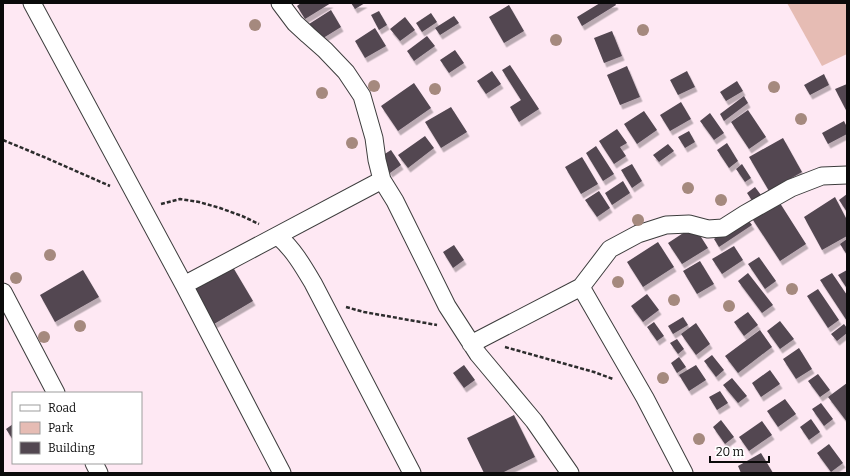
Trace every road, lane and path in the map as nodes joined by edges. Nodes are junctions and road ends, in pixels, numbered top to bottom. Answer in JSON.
{"nodes":[{"id":1,"x":32,"y":3,"type":"edge"},
{"id":2,"x":280,"y":3,"type":"edge"},
{"id":3,"x":847,"y":175,"type":"edge"},
{"id":4,"x":382,"y":180,"type":"junction"},
{"id":5,"x":278,"y":236,"type":"junction"},
{"id":6,"x":184,"y":285,"type":"junction"},
{"id":7,"x":581,"y":287,"type":"junction"},
{"id":8,"x":3,"y":292,"type":"edge"},
{"id":9,"x":471,"y":344,"type":"junction"},
{"id":10,"x":55,"y":392,"type":"edge"},
{"id":11,"x":94,"y":464,"type":"edge"},
{"id":12,"x":99,"y":473,"type":"edge"},
{"id":13,"x":282,"y":473,"type":"edge"},
{"id":14,"x":412,"y":473,"type":"edge"},
{"id":15,"x":570,"y":473,"type":"edge"},
{"id":16,"x":684,"y":473,"type":"edge"}],
"edges":[{"from":1,"to":6,"type":"street"},
{"from":2,"to":4,"type":"street"},
{"from":3,"to":7,"type":"street"},
{"from":4,"to":5,"type":"street"},
{"from":4,"to":9,"type":"street"},
{"from":5,"to":6,"type":"street"},
{"from":5,"to":14,"type":"street"},
{"from":6,"to":13,"type":"street"},
{"from":7,"to":9,"type":"street"},
{"from":7,"to":16,"type":"street"},
{"from":8,"to":10,"type":"street"},
{"from":9,"to":15,"type":"street"},
{"from":11,"to":12,"type":"street"}]}
